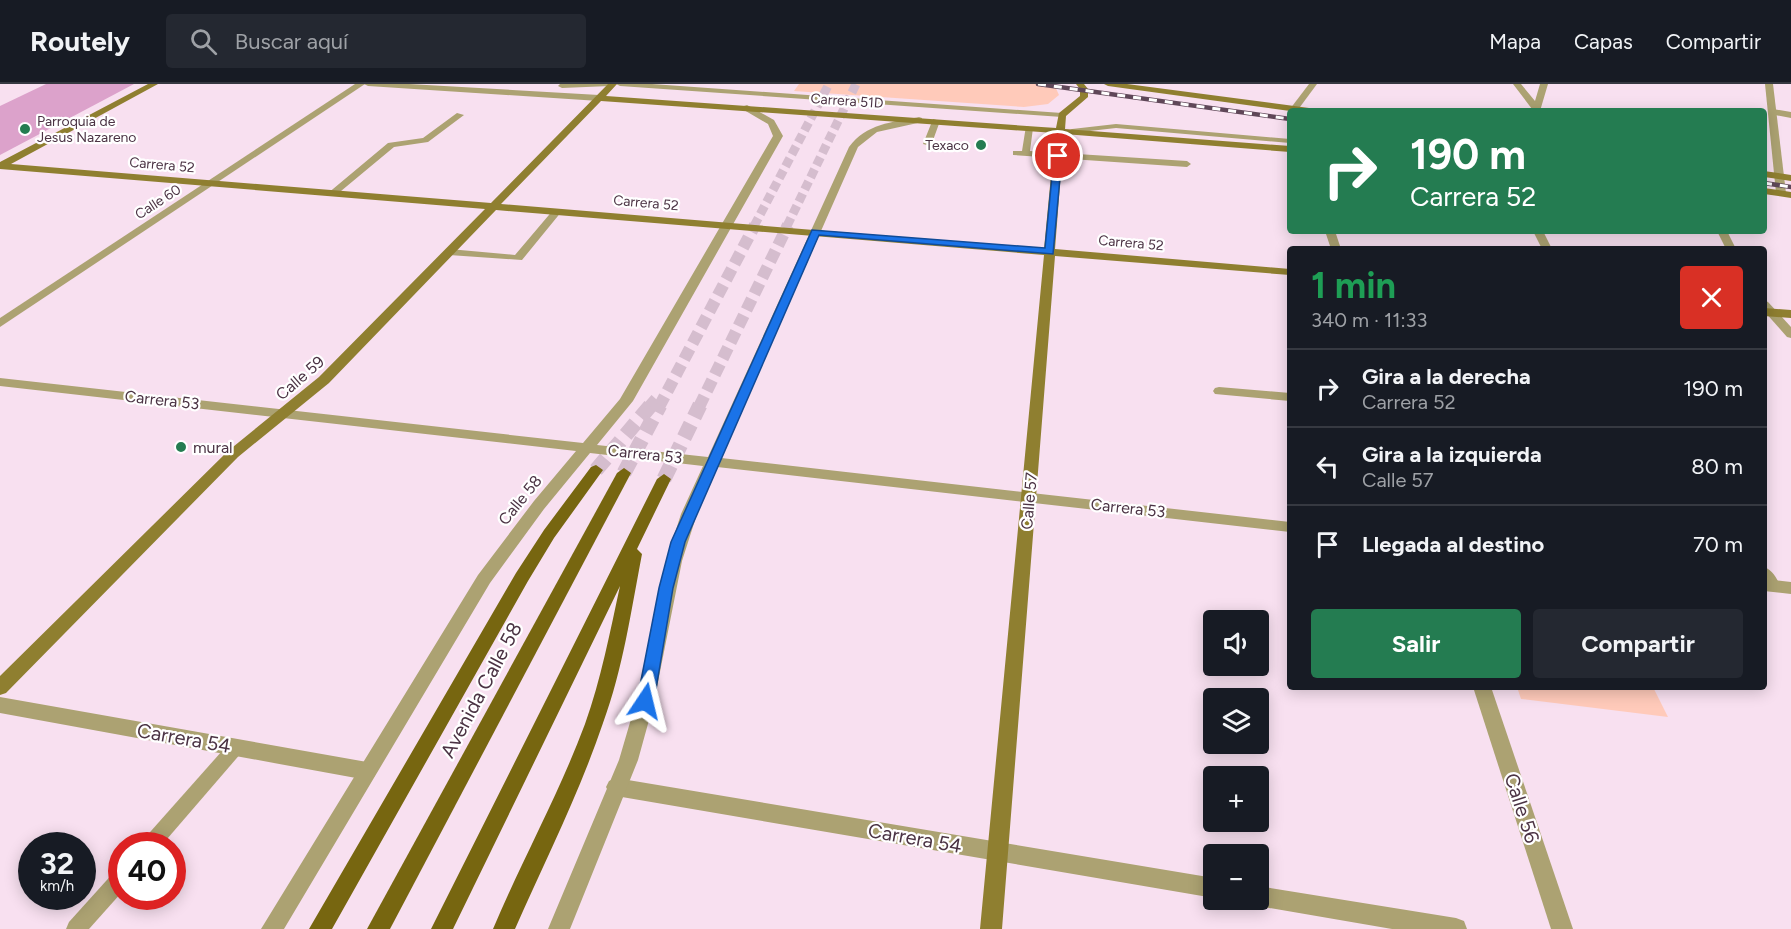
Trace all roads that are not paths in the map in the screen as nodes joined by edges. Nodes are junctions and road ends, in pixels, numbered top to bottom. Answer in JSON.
{"nodes":[{"id":1,"x":154,"y":84,"type":"edge"},
{"id":2,"x":362,"y":84,"type":"edge"},
{"id":3,"x":368,"y":84,"type":"edge"},
{"id":4,"x":612,"y":84,"type":"edge"},
{"id":5,"x":620,"y":84,"type":"edge"},
{"id":6,"x":1080,"y":84,"type":"edge"},
{"id":7,"x":1108,"y":84,"type":"edge"},
{"id":8,"x":1313,"y":84,"type":"edge"},
{"id":9,"x":1517,"y":84,"type":"edge"},
{"id":10,"x":1544,"y":84,"type":"edge"},
{"id":11,"x":1769,"y":84,"type":"edge"},
{"id":12,"x":543,"y":85,"type":"edge"},
{"id":13,"x":599,"y":98,"type":"junction"},
{"id":14,"x":637,"y":100,"type":"junction"},
{"id":15,"x":747,"y":108,"type":"junction"},
{"id":16,"x":1287,"y":108,"type":"edge"},
{"id":17,"x":1295,"y":108,"type":"edge"},
{"id":18,"x":1535,"y":108,"type":"edge"},
{"id":19,"x":1538,"y":108,"type":"edge"},
{"id":20,"x":1773,"y":112,"type":"junction"},
{"id":21,"x":460,"y":115,"type":"dead end"},
{"id":22,"x":1791,"y":115,"type":"edge"},
{"id":23,"x":919,"y":120,"type":"junction"},
{"id":24,"x":936,"y":121,"type":"junction"},
{"id":25,"x":1065,"y":126,"type":"junction"},
{"id":26,"x":1029,"y":128,"type":"junction"},
{"id":27,"x":1287,"y":141,"type":"edge"},
{"id":28,"x":944,"y":148,"type":"dead end"},
{"id":29,"x":1287,"y":148,"type":"edge"},
{"id":30,"x":1016,"y":153,"type":"dead end"},
{"id":31,"x":1026,"y":154,"type":"junction"},
{"id":32,"x":1058,"y":156,"type":"junction"},
{"id":33,"x":1187,"y":164,"type":"dead end"},
{"id":34,"x":0,"y":166,"type":"edge"},
{"id":35,"x":1767,"y":174,"type":"edge"},
{"id":36,"x":1779,"y":176,"type":"junction"},
{"id":37,"x":1791,"y":178,"type":"edge"},
{"id":38,"x":212,"y":184,"type":"junction"},
{"id":39,"x":1767,"y":191,"type":"edge"},
{"id":40,"x":332,"y":194,"type":"junction"},
{"id":41,"x":1786,"y":194,"type":"edge"},
{"id":42,"x":494,"y":206,"type":"junction"},
{"id":43,"x":556,"y":212,"type":"junction"},
{"id":44,"x":729,"y":225,"type":"junction"},
{"id":45,"x":816,"y":232,"type":"junction"},
{"id":46,"x":449,"y":252,"type":"junction"},
{"id":47,"x":1050,"y":252,"type":"junction"},
{"id":48,"x":1287,"y":272,"type":"edge"},
{"id":49,"x":1767,"y":309,"type":"edge"},
{"id":50,"x":1767,"y":310,"type":"edge"},
{"id":51,"x":1791,"y":314,"type":"edge"},
{"id":52,"x":0,"y":322,"type":"edge"},
{"id":53,"x":1791,"y":334,"type":"edge"},
{"id":54,"x":0,"y":381,"type":"edge"},
{"id":55,"x":1219,"y":391,"type":"dead end"},
{"id":56,"x":1287,"y":397,"type":"edge"},
{"id":57,"x":284,"y":413,"type":"junction"},
{"id":58,"x":586,"y":447,"type":"junction"},
{"id":59,"x":712,"y":462,"type":"junction"},
{"id":60,"x":596,"y":470,"type":"tunnel mouth"},
{"id":61,"x":624,"y":473,"type":"tunnel mouth"},
{"id":62,"x":664,"y":479,"type":"tunnel mouth"},
{"id":63,"x":1029,"y":497,"type":"junction"},
{"id":64,"x":1287,"y":527,"type":"edge"},
{"id":65,"x":638,"y":532,"type":"junction"},
{"id":66,"x":1767,"y":582,"type":"edge"},
{"id":67,"x":1791,"y":588,"type":"edge"},
{"id":68,"x":0,"y":688,"type":"edge"},
{"id":69,"x":1483,"y":690,"type":"edge"},
{"id":70,"x":0,"y":705,"type":"edge"},
{"id":71,"x":236,"y":747,"type":"junction"},
{"id":72,"x":367,"y":771,"type":"junction"},
{"id":73,"x":616,"y":788,"type":"junction"},
{"id":74,"x":161,"y":832,"type":"edge"},
{"id":75,"x":997,"y":852,"type":"junction"},
{"id":76,"x":1203,"y":886,"type":"edge"},
{"id":77,"x":108,"y":893,"type":"edge"},
{"id":78,"x":1269,"y":898,"type":"edge"},
{"id":79,"x":76,"y":929,"type":"edge"},
{"id":80,"x":272,"y":929,"type":"edge"},
{"id":81,"x":320,"y":929,"type":"edge"},
{"id":82,"x":378,"y":929,"type":"edge"},
{"id":83,"x":442,"y":929,"type":"edge"},
{"id":84,"x":504,"y":929,"type":"edge"},
{"id":85,"x":559,"y":929,"type":"edge"},
{"id":86,"x":991,"y":929,"type":"edge"},
{"id":87,"x":1456,"y":929,"type":"edge"},
{"id":88,"x":1562,"y":929,"type":"edge"}],
"edges":[{"from":1,"to":34,"type":"main road"},
{"from":2,"to":38,"type":"street","name":"Calle 60"},
{"from":3,"to":13,"type":"street","name":"Carrera 51D"},
{"from":4,"to":12,"type":"street"},
{"from":4,"to":13,"type":"main road","name":"Calle 59"},
{"from":4,"to":14,"type":"main road"},
{"from":5,"to":25,"type":"lane","name":"Carrera 51D"},
{"from":6,"to":25,"type":"main road"},
{"from":7,"to":16,"type":"main road"},
{"from":8,"to":17,"type":"street"},
{"from":9,"to":18,"type":"street"},
{"from":10,"to":19,"type":"street"},
{"from":11,"to":20,"type":"street"},
{"from":13,"to":14,"type":"main road","name":"Carrera 51D"},
{"from":13,"to":42,"type":"main road","name":"Calle 59"},
{"from":14,"to":15,"type":"main road","name":"Carrera 51D"},
{"from":15,"to":23,"type":"main road","name":"Carrera 51D"},
{"from":15,"to":44,"type":"street","name":"Calle 58"},
{"from":20,"to":22,"type":"street"},
{"from":20,"to":36,"type":"street"},
{"from":21,"to":40,"type":"lane"},
{"from":23,"to":24,"type":"main road","name":"Carrera 51D"},
{"from":23,"to":45,"type":"street"},
{"from":24,"to":26,"type":"main road","name":"Carrera 51D"},
{"from":24,"to":28,"type":"lane"},
{"from":25,"to":26,"type":"main road","name":"Carrera 51D"},
{"from":25,"to":27,"type":"lane","name":"Carrera 51D"},
{"from":25,"to":29,"type":"main road","name":"Carrera 51D"},
{"from":25,"to":32,"type":"main road","name":"Calle 57"},
{"from":26,"to":31,"type":"lane"},
{"from":30,"to":31,"type":"lane"},
{"from":31,"to":32,"type":"lane"},
{"from":32,"to":33,"type":"lane"},
{"from":32,"to":47,"type":"main road","name":"Calle 57"},
{"from":34,"to":38,"type":"main road","name":"Carrera 52"},
{"from":35,"to":36,"type":"main road"},
{"from":36,"to":37,"type":"main road"},
{"from":36,"to":41,"type":"street"},
{"from":38,"to":40,"type":"main road","name":"Carrera 52"},
{"from":38,"to":52,"type":"street","name":"Calle 60"},
{"from":39,"to":41,"type":"main road"},
{"from":40,"to":42,"type":"main road","name":"Carrera 52"},
{"from":42,"to":43,"type":"main road","name":"Carrera 52"},
{"from":42,"to":46,"type":"main road","name":"Calle 59"},
{"from":43,"to":44,"type":"main road","name":"Carrera 52"},
{"from":43,"to":46,"type":"lane"},
{"from":44,"to":45,"type":"main road","name":"Carrera 52"},
{"from":44,"to":58,"type":"street","name":"Calle 58"},
{"from":45,"to":47,"type":"main road","name":"Carrera 52"},
{"from":45,"to":59,"type":"street"},
{"from":46,"to":57,"type":"main road","name":"Calle 59"},
{"from":47,"to":48,"type":"main road","name":"Carrera 52"},
{"from":47,"to":63,"type":"main road","name":"Calle 57"},
{"from":49,"to":51,"type":"main road"},
{"from":50,"to":53,"type":"street"},
{"from":54,"to":57,"type":"street","name":"Carrera 53"},
{"from":55,"to":56,"type":"lane"},
{"from":57,"to":58,"type":"street","name":"Carrera 53"},
{"from":57,"to":68,"type":"main road","name":"Calle 59"},
{"from":58,"to":59,"type":"street","name":"Carrera 53"},
{"from":58,"to":72,"type":"street","name":"Calle 58"},
{"from":59,"to":63,"type":"street","name":"Carrera 53"},
{"from":59,"to":73,"type":"street"},
{"from":60,"to":81,"type":"main road"},
{"from":61,"to":82,"type":"main road","name":"Avenida Calle 58"},
{"from":62,"to":65,"type":"main road"},
{"from":63,"to":64,"type":"street","name":"Carrera 53"},
{"from":63,"to":75,"type":"main road","name":"Calle 57"},
{"from":65,"to":83,"type":"main road"},
{"from":65,"to":84,"type":"main road"},
{"from":66,"to":67,"type":"street"},
{"from":69,"to":88,"type":"street","name":"Calle 56"},
{"from":70,"to":71,"type":"street","name":"Carrera 54"},
{"from":71,"to":72,"type":"street","name":"Carrera 54"},
{"from":71,"to":74,"type":"lane"},
{"from":72,"to":80,"type":"street","name":"Calle 58"},
{"from":73,"to":75,"type":"street","name":"Carrera 54"},
{"from":73,"to":85,"type":"street"},
{"from":75,"to":76,"type":"street","name":"Carrera 54"},
{"from":75,"to":86,"type":"main road","name":"Calle 57"},
{"from":77,"to":79,"type":"lane"},
{"from":78,"to":87,"type":"street"}]}
